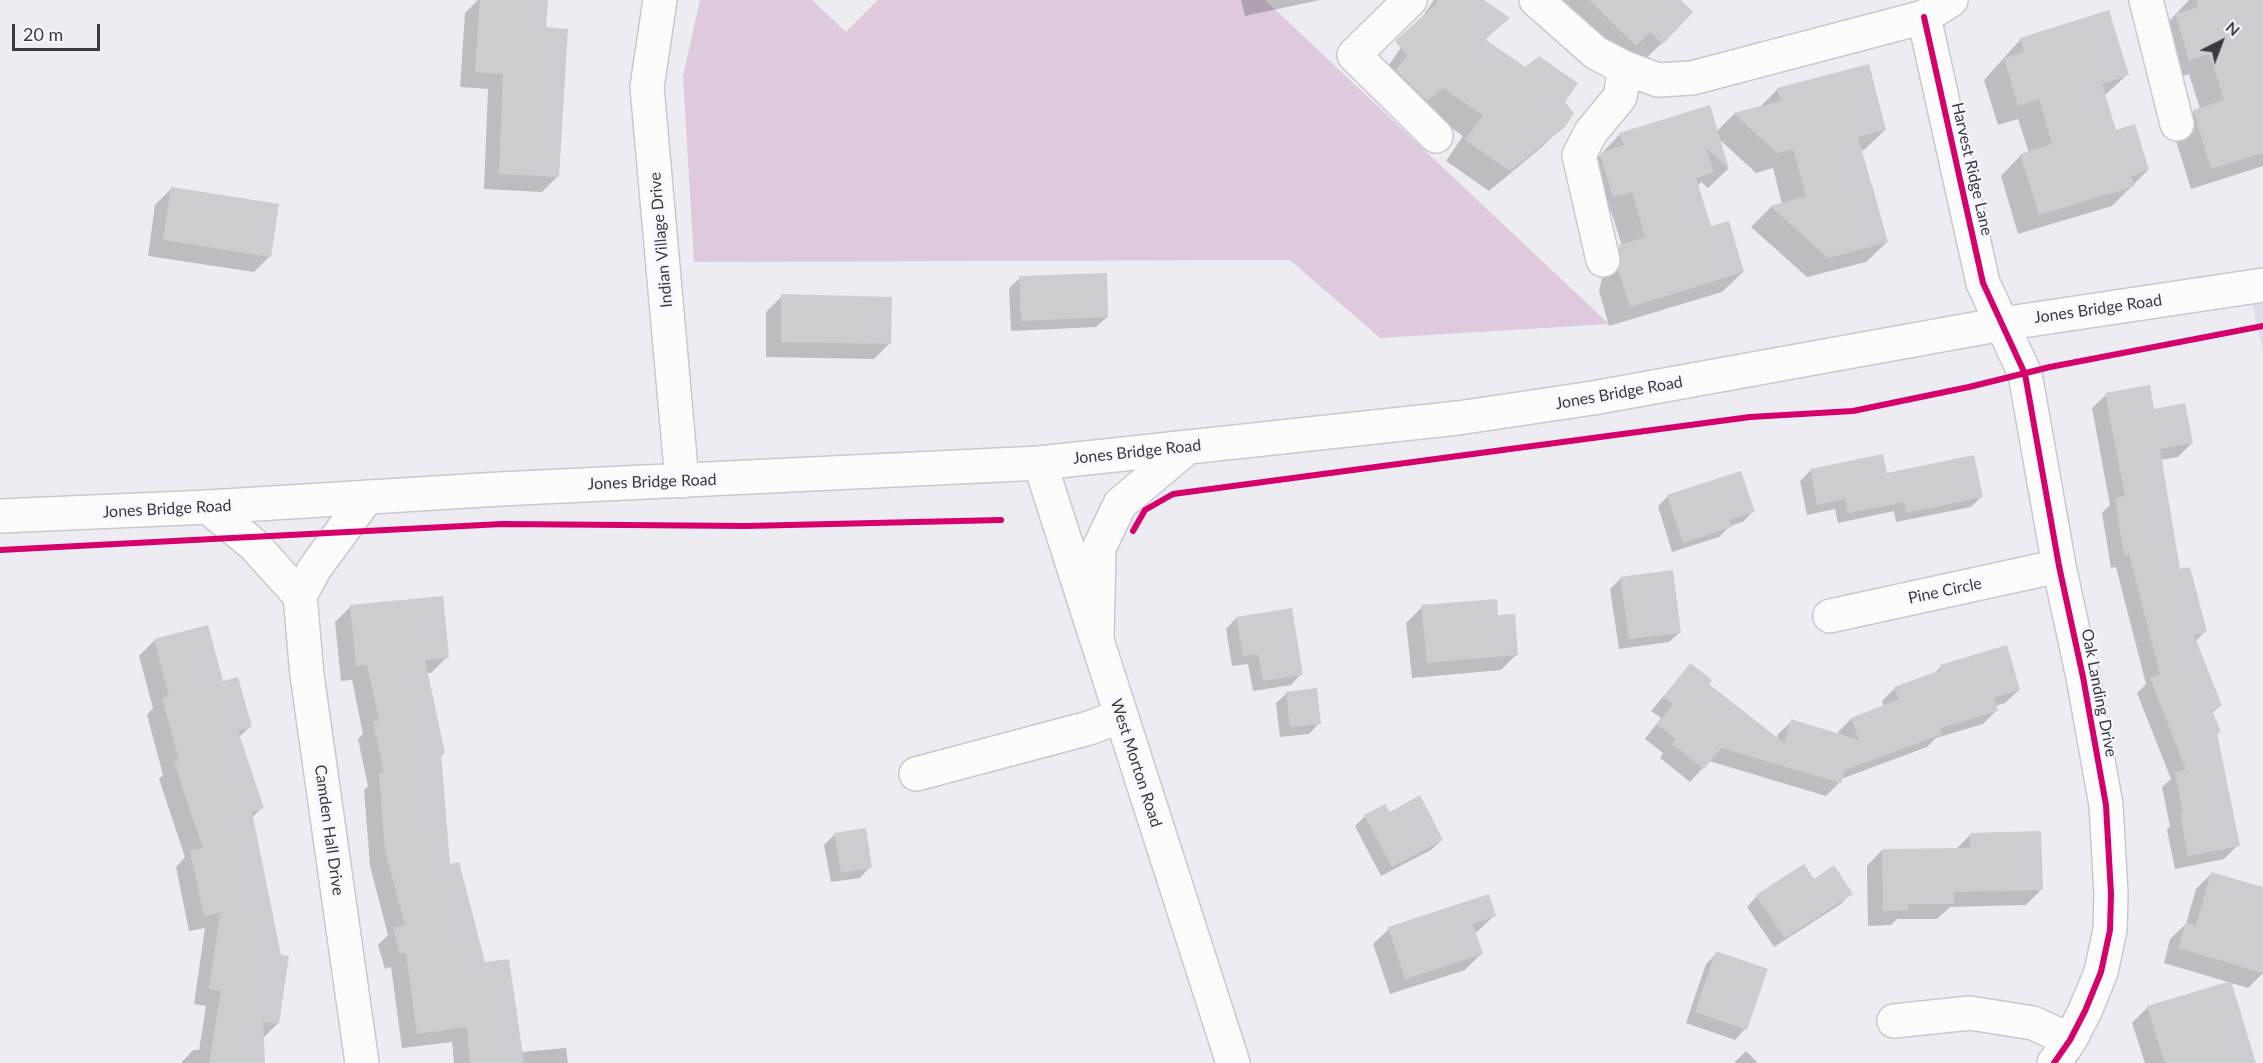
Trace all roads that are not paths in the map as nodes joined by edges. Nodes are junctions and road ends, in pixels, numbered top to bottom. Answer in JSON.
{"nodes":[{"id":1,"x":660,"y":0,"type":"edge"},
{"id":2,"x":1410,"y":0,"type":"edge"},
{"id":3,"x":1536,"y":0,"type":"edge"},
{"id":4,"x":2146,"y":0,"type":"edge"},
{"id":5,"x":1937,"y":8,"type":"edge"},
{"id":6,"x":1625,"y":68,"type":"junction"},
{"id":7,"x":2177,"y":124,"type":"dead end"},
{"id":8,"x":1436,"y":136,"type":"dead end"},
{"id":9,"x":1603,"y":260,"type":"dead end"},
{"id":10,"x":2263,"y":285,"type":"edge"},
{"id":11,"x":2002,"y":324,"type":"junction"},
{"id":12,"x":1188,"y":447,"type":"junction"},
{"id":13,"x":1040,"y":463,"type":"junction"},
{"id":14,"x":682,"y":482,"type":"junction"},
{"id":15,"x":367,"y":497,"type":"junction"},
{"id":16,"x":208,"y":507,"type":"junction"},
{"id":17,"x":0,"y":516,"type":"edge"},
{"id":18,"x":2059,"y":566,"type":"junction"},
{"id":19,"x":300,"y":596,"type":"junction"},
{"id":20,"x":1830,"y":616,"type":"dead end"},
{"id":21,"x":1097,"y":640,"type":"junction"},
{"id":22,"x":1121,"y":716,"type":"junction"},
{"id":23,"x":916,"y":774,"type":"dead end"},
{"id":24,"x":1894,"y":1021,"type":"dead end"},
{"id":25,"x":2062,"y":1052,"type":"edge"},
{"id":26,"x":362,"y":1063,"type":"edge"},
{"id":27,"x":1233,"y":1063,"type":"edge"}],
"edges":[{"from":1,"to":14,"type":"street","name":"Indian Village Drive"},
{"from":2,"to":8,"type":"street"},
{"from":3,"to":6,"type":"street","name":"Harvest Ridge Lane"},
{"from":4,"to":7,"type":"street"},
{"from":5,"to":6,"type":"street","name":"Harvest Ridge Lane"},
{"from":5,"to":11,"type":"street","name":"Harvest Ridge Lane"},
{"from":6,"to":9,"type":"street"},
{"from":10,"to":11,"type":"street","name":"Jones Bridge Road"},
{"from":11,"to":12,"type":"street","name":"Jones Bridge Road"},
{"from":11,"to":18,"type":"street","name":"Oak Landing Drive"},
{"from":12,"to":13,"type":"street","name":"Jones Bridge Road"},
{"from":12,"to":21,"type":"street"},
{"from":13,"to":14,"type":"street","name":"Jones Bridge Road"},
{"from":13,"to":21,"type":"street","name":"West Morton Road"},
{"from":14,"to":15,"type":"street","name":"Jones Bridge Road"},
{"from":15,"to":16,"type":"street","name":"Jones Bridge Road"},
{"from":15,"to":19,"type":"street"},
{"from":16,"to":17,"type":"street","name":"Jones Bridge Road"},
{"from":16,"to":19,"type":"street"},
{"from":18,"to":20,"type":"street","name":"Pine Circle"},
{"from":18,"to":25,"type":"street","name":"Oak Landing Drive"},
{"from":19,"to":26,"type":"street","name":"Camden Hall Drive"},
{"from":21,"to":22,"type":"street","name":"West Morton Road"},
{"from":22,"to":23,"type":"street"},
{"from":22,"to":27,"type":"street","name":"West Morton Road"},
{"from":24,"to":25,"type":"street"}]}
